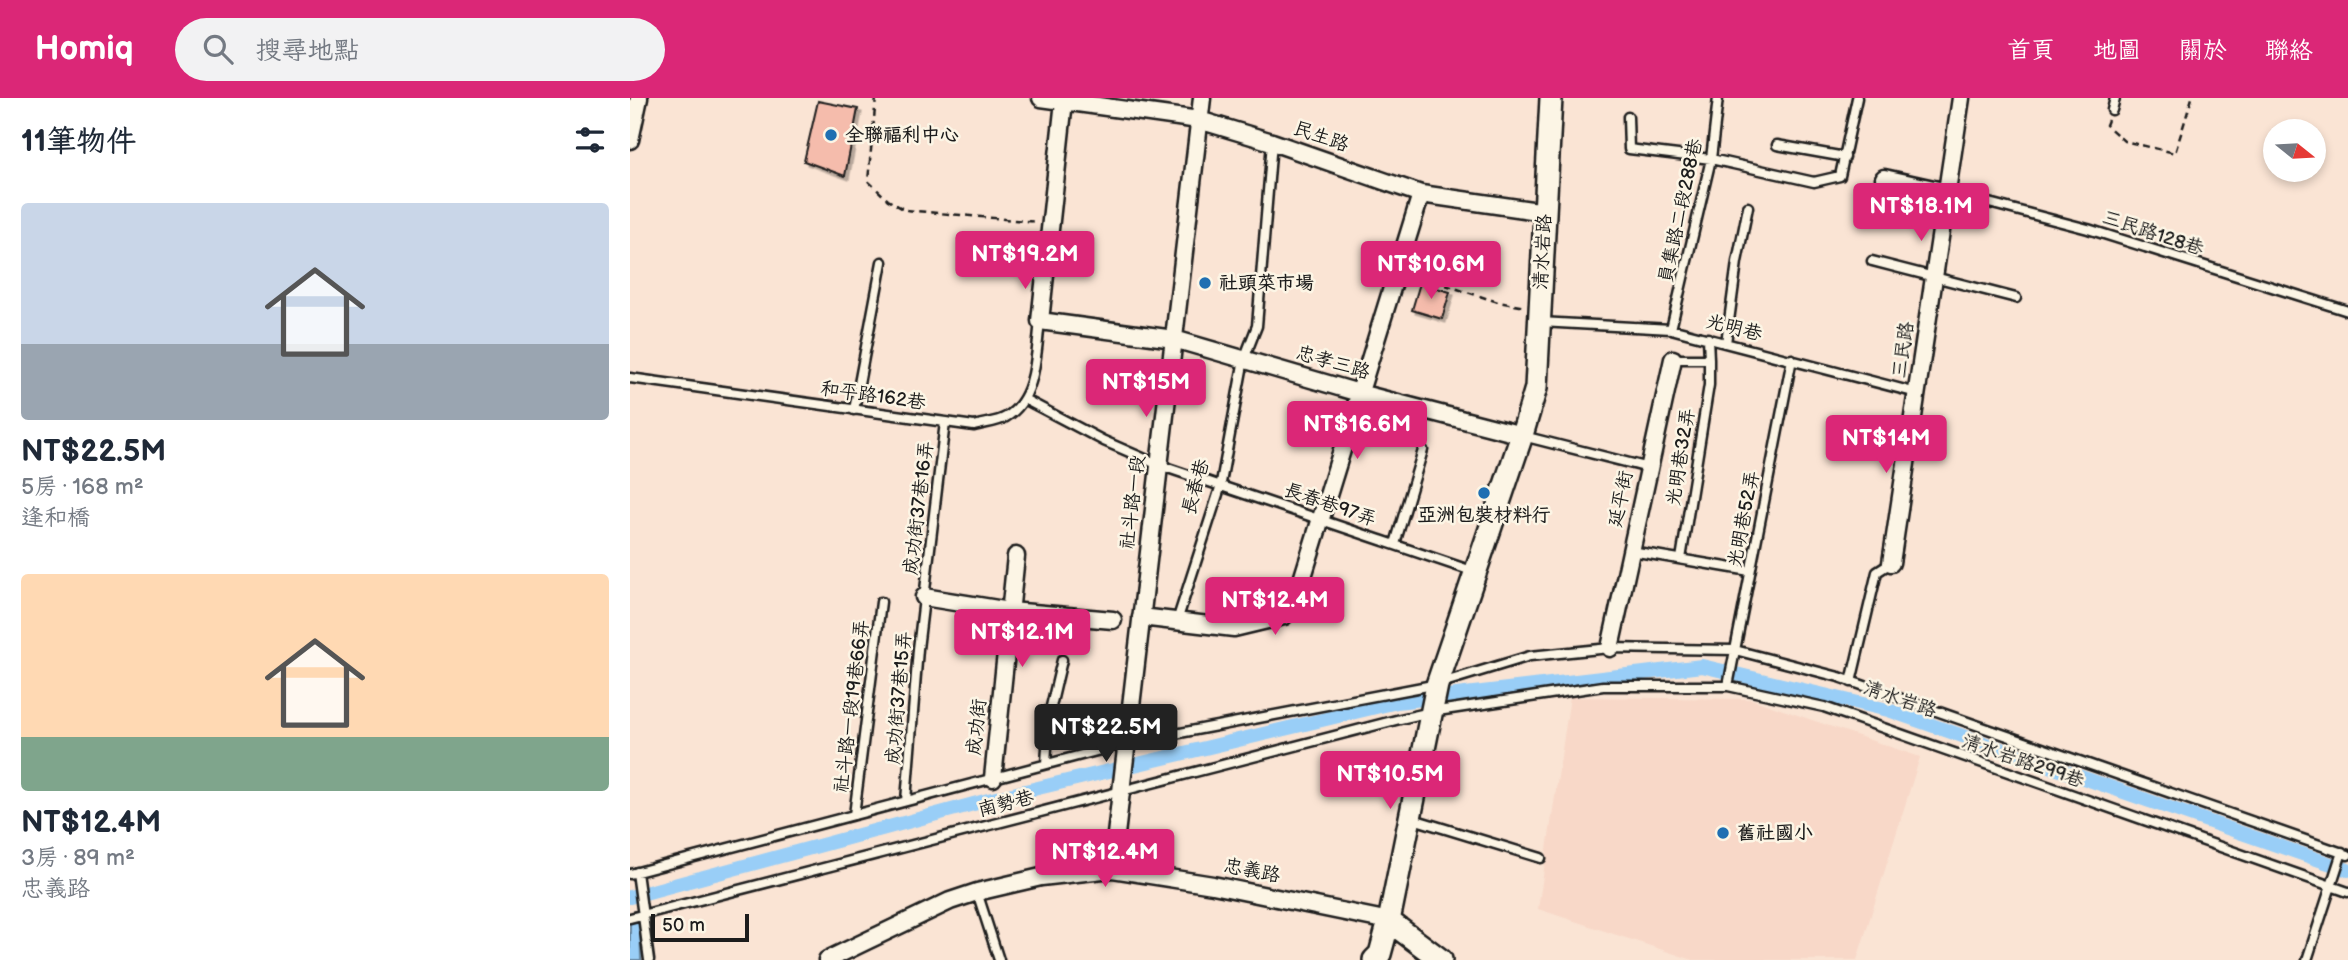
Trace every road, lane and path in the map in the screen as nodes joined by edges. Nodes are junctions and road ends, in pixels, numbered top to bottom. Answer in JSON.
{"nodes":[{"id":1,"x":639,"y":98,"type":"edge"},
{"id":2,"x":876,"y":98,"type":"edge"},
{"id":3,"x":1041,"y":98,"type":"edge"},
{"id":4,"x":1202,"y":98,"type":"edge"},
{"id":5,"x":1551,"y":98,"type":"edge"},
{"id":6,"x":1718,"y":98,"type":"edge"},
{"id":7,"x":1857,"y":98,"type":"edge"},
{"id":8,"x":1961,"y":98,"type":"edge"},
{"id":9,"x":2115,"y":98,"type":"edge"},
{"id":10,"x":2192,"y":98,"type":"edge"},
{"id":11,"x":1064,"y":102,"type":"junction"},
{"id":12,"x":2112,"y":110,"type":"joint"},
{"id":13,"x":1628,"y":117,"type":"dead end"},
{"id":14,"x":1199,"y":120,"type":"junction"},
{"id":15,"x":630,"y":140,"type":"edge"},
{"id":16,"x":1272,"y":142,"type":"junction"},
{"id":17,"x":1777,"y":145,"type":"dead end"},
{"id":18,"x":1845,"y":157,"type":"junction"},
{"id":19,"x":1712,"y":159,"type":"junction"},
{"id":20,"x":1884,"y":178,"type":"dead end"},
{"id":21,"x":1947,"y":192,"type":"junction"},
{"id":22,"x":1421,"y":194,"type":"junction"},
{"id":23,"x":1748,"y":207,"type":"dead end"},
{"id":24,"x":1545,"y":212,"type":"junction"},
{"id":25,"x":1051,"y":223,"type":"junction"},
{"id":26,"x":1872,"y":261,"type":"dead end"},
{"id":27,"x":882,"y":262,"type":"dead end"},
{"id":28,"x":1397,"y":270,"type":"junction"},
{"id":29,"x":1935,"y":277,"type":"junction"},
{"id":30,"x":2016,"y":298,"type":"dead end"},
{"id":31,"x":2348,"y":311,"type":"edge"},
{"id":32,"x":1540,"y":316,"type":"junction"},
{"id":33,"x":1040,"y":321,"type":"junction"},
{"id":34,"x":1671,"y":329,"type":"junction"},
{"id":35,"x":1708,"y":338,"type":"junction"},
{"id":36,"x":1174,"y":339,"type":"junction"},
{"id":37,"x":1726,"y":343,"type":"junction"},
{"id":38,"x":1244,"y":359,"type":"junction"},
{"id":39,"x":1673,"y":359,"type":"joint"},
{"id":40,"x":1709,"y":359,"type":"junction"},
{"id":41,"x":1792,"y":359,"type":"junction"},
{"id":42,"x":630,"y":378,"type":"edge"},
{"id":43,"x":1359,"y":393,"type":"junction"},
{"id":44,"x":1917,"y":393,"type":"junction"},
{"id":45,"x":1024,"y":399,"type":"junction"},
{"id":46,"x":854,"y":410,"type":"junction"},
{"id":47,"x":945,"y":422,"type":"junction"},
{"id":48,"x":1522,"y":435,"type":"junction"},
{"id":49,"x":1423,"y":450,"type":"dead end"},
{"id":50,"x":1159,"y":465,"type":"junction"},
{"id":51,"x":1649,"y":468,"type":"junction"},
{"id":52,"x":1221,"y":485,"type":"junction"},
{"id":53,"x":1321,"y":519,"type":"junction"},
{"id":54,"x":1395,"y":544,"type":"junction"},
{"id":55,"x":1631,"y":551,"type":"junction"},
{"id":56,"x":1016,"y":555,"type":"dead end"},
{"id":57,"x":1681,"y":559,"type":"junction"},
{"id":58,"x":1891,"y":563,"type":"joint"},
{"id":59,"x":1750,"y":571,"type":"junction"},
{"id":60,"x":1476,"y":572,"type":"junction"},
{"id":61,"x":924,"y":597,"type":"junction"},
{"id":62,"x":881,"y":602,"type":"dead end"},
{"id":63,"x":1010,"y":611,"type":"junction"},
{"id":64,"x":1141,"y":617,"type":"junction"},
{"id":65,"x":1113,"y":620,"type":"dead end"},
{"id":66,"x":1177,"y":621,"type":"junction"},
{"id":67,"x":1610,"y":648,"type":"junction"},
{"id":68,"x":1734,"y":650,"type":"junction"},
{"id":69,"x":1062,"y":660,"type":"dead end"},
{"id":70,"x":1851,"y":682,"type":"junction"},
{"id":71,"x":1437,"y":684,"type":"junction"},
{"id":72,"x":1728,"y":685,"type":"junction"},
{"id":73,"x":1432,"y":711,"type":"junction"},
{"id":74,"x":1127,"y":743,"type":"junction"},
{"id":75,"x":1046,"y":764,"type":"junction"},
{"id":76,"x":993,"y":778,"type":"junction"},
{"id":77,"x":1121,"y":790,"type":"junction"},
{"id":78,"x":906,"y":801,"type":"junction"},
{"id":79,"x":854,"y":815,"type":"junction"},
{"id":80,"x":1410,"y":819,"type":"junction"},
{"id":81,"x":2344,"y":854,"type":"edge"},
{"id":82,"x":1541,"y":858,"type":"dead end"},
{"id":83,"x":1112,"y":869,"type":"junction"},
{"id":84,"x":633,"y":873,"type":"edge"},
{"id":85,"x":2331,"y":886,"type":"junction"},
{"id":86,"x":977,"y":892,"type":"junction"},
{"id":87,"x":2348,"y":892,"type":"edge"},
{"id":88,"x":643,"y":914,"type":"junction"},
{"id":89,"x":630,"y":918,"type":"edge"},
{"id":90,"x":1389,"y":921,"type":"junction"},
{"id":91,"x":649,"y":960,"type":"edge"},
{"id":92,"x":827,"y":960,"type":"edge"},
{"id":93,"x":999,"y":960,"type":"edge"},
{"id":94,"x":1374,"y":960,"type":"edge"},
{"id":95,"x":1441,"y":960,"type":"edge"},
{"id":96,"x":2306,"y":960,"type":"edge"}],
"edges":[{"from":1,"to":15,"type":"street"},
{"from":2,"to":25,"type":"path"},
{"from":3,"to":11,"type":"street","name":"民生路"},
{"from":4,"to":14,"type":"street","name":"社斗路一段"},
{"from":5,"to":24,"type":"street","name":"清水岩路"},
{"from":6,"to":19,"type":"lane","name":"員集路二段288巷"},
{"from":7,"to":18,"type":"lane"},
{"from":8,"to":21,"type":"street","name":"三民路"},
{"from":9,"to":12,"type":"lane"},
{"from":10,"to":12,"type":"path"},
{"from":11,"to":14,"type":"street","name":"民生路"},
{"from":11,"to":25,"type":"street"},
{"from":13,"to":19,"type":"lane"},
{"from":14,"to":16,"type":"street","name":"民生路"},
{"from":14,"to":36,"type":"street","name":"社斗路一段"},
{"from":16,"to":22,"type":"street","name":"民生路"},
{"from":16,"to":38,"type":"lane","name":"長春巷"},
{"from":17,"to":18,"type":"lane"},
{"from":18,"to":19,"type":"lane"},
{"from":19,"to":34,"type":"lane","name":"員集路二段288巷"},
{"from":20,"to":21,"type":"street"},
{"from":21,"to":29,"type":"street","name":"三民路"},
{"from":21,"to":31,"type":"lane","name":"三民路128巷"},
{"from":22,"to":24,"type":"street","name":"民生路"},
{"from":22,"to":28,"type":"street"},
{"from":23,"to":37,"type":"lane"},
{"from":24,"to":32,"type":"street","name":"清水岩路"},
{"from":25,"to":33,"type":"street"},
{"from":26,"to":29,"type":"lane"},
{"from":27,"to":46,"type":"lane"},
{"from":28,"to":32,"type":"path"},
{"from":28,"to":43,"type":"street"},
{"from":29,"to":30,"type":"lane"},
{"from":29,"to":44,"type":"street","name":"三民路"},
{"from":32,"to":34,"type":"lane","name":"光明巷"},
{"from":32,"to":48,"type":"street","name":"清水岩路"},
{"from":33,"to":36,"type":"street","name":"忠孝三路"},
{"from":33,"to":45,"type":"lane"},
{"from":34,"to":35,"type":"lane","name":"光明巷"},
{"from":35,"to":37,"type":"lane","name":"光明巷"},
{"from":35,"to":40,"type":"lane","name":"光明巷32弄"},
{"from":36,"to":38,"type":"street","name":"忠孝三路"},
{"from":36,"to":50,"type":"street","name":"社斗路一段"},
{"from":37,"to":41,"type":"lane","name":"光明巷"},
{"from":38,"to":43,"type":"street","name":"忠孝三路"},
{"from":38,"to":52,"type":"lane","name":"長春巷"},
{"from":39,"to":40,"type":"lane"},
{"from":39,"to":51,"type":"street","name":"延平街"},
{"from":40,"to":57,"type":"lane","name":"光明巷32弄"},
{"from":41,"to":44,"type":"lane","name":"光明巷"},
{"from":41,"to":59,"type":"lane","name":"光明巷52弄"},
{"from":42,"to":46,"type":"lane","name":"和平路162巷"},
{"from":43,"to":48,"type":"street","name":"忠孝三路"},
{"from":43,"to":53,"type":"street"},
{"from":44,"to":58,"type":"street","name":"三民路"},
{"from":45,"to":47,"type":"lane","name":"和平路162巷"},
{"from":45,"to":50,"type":"lane","name":"長春巷97弄"},
{"from":46,"to":47,"type":"lane","name":"和平路162巷"},
{"from":47,"to":61,"type":"lane","name":"成功街37巷16弄"},
{"from":48,"to":51,"type":"lane"},
{"from":48,"to":60,"type":"street","name":"清水岩路"},
{"from":49,"to":54,"type":"lane","name":"長春巷97弄"},
{"from":50,"to":52,"type":"lane","name":"長春巷97弄"},
{"from":50,"to":64,"type":"street","name":"社斗路一段"},
{"from":51,"to":55,"type":"street","name":"延平街"},
{"from":52,"to":53,"type":"lane","name":"長春巷97弄"},
{"from":52,"to":66,"type":"lane","name":"長春巷"},
{"from":53,"to":54,"type":"lane","name":"長春巷97弄"},
{"from":53,"to":66,"type":"street"},
{"from":54,"to":60,"type":"lane","name":"長春巷97弄"},
{"from":55,"to":57,"type":"lane"},
{"from":55,"to":67,"type":"street","name":"延平街"},
{"from":56,"to":63,"type":"street","name":"成功街"},
{"from":57,"to":59,"type":"lane"},
{"from":58,"to":70,"type":"lane","name":"三民路"},
{"from":59,"to":68,"type":"lane","name":"光明巷52弄"},
{"from":60,"to":71,"type":"street","name":"清水岩路"},
{"from":61,"to":63,"type":"street"},
{"from":61,"to":78,"type":"lane","name":"成功街37巷15弄"},
{"from":62,"to":79,"type":"lane","name":"社斗路一段19巷66弄"},
{"from":63,"to":65,"type":"street"},
{"from":63,"to":76,"type":"street","name":"成功街"},
{"from":64,"to":66,"type":"street"},
{"from":64,"to":74,"type":"street","name":"社斗路一段"},
{"from":67,"to":68,"type":"lane","name":"清水岩路"},
{"from":67,"to":71,"type":"lane","name":"清水岩路"},
{"from":68,"to":70,"type":"lane","name":"清水岩路"},
{"from":68,"to":72,"type":"lane","name":"光明巷52弄"},
{"from":69,"to":75,"type":"lane"},
{"from":70,"to":81,"type":"lane","name":"清水岩路"},
{"from":71,"to":73,"type":"street"},
{"from":71,"to":74,"type":"lane","name":"清水岩路"},
{"from":72,"to":73,"type":"lane","name":"清水岩路299巷"},
{"from":72,"to":85,"type":"lane","name":"清水岩路299巷"},
{"from":73,"to":77,"type":"lane","name":"南勢巷"},
{"from":73,"to":80,"type":"street"},
{"from":74,"to":75,"type":"lane","name":"清水岩路"},
{"from":74,"to":77,"type":"street","name":"社斗路一段"},
{"from":75,"to":76,"type":"lane","name":"南勢巷"},
{"from":76,"to":78,"type":"lane","name":"南勢巷"},
{"from":77,"to":83,"type":"street"},
{"from":77,"to":88,"type":"lane","name":"南勢巷"},
{"from":78,"to":79,"type":"lane","name":"南勢巷"},
{"from":79,"to":84,"type":"lane","name":"南勢巷"},
{"from":80,"to":82,"type":"lane"},
{"from":80,"to":90,"type":"street"},
{"from":81,"to":85,"type":"lane"},
{"from":83,"to":86,"type":"street","name":"忠義路"},
{"from":83,"to":90,"type":"street","name":"忠義路"},
{"from":84,"to":88,"type":"lane"},
{"from":85,"to":87,"type":"lane","name":"清水岩路299巷"},
{"from":85,"to":96,"type":"lane"},
{"from":86,"to":92,"type":"street","name":"忠義路"},
{"from":86,"to":93,"type":"lane"},
{"from":88,"to":89,"type":"lane","name":"南勢巷"},
{"from":88,"to":91,"type":"lane"},
{"from":90,"to":94,"type":"street"},
{"from":90,"to":95,"type":"street"}]}
